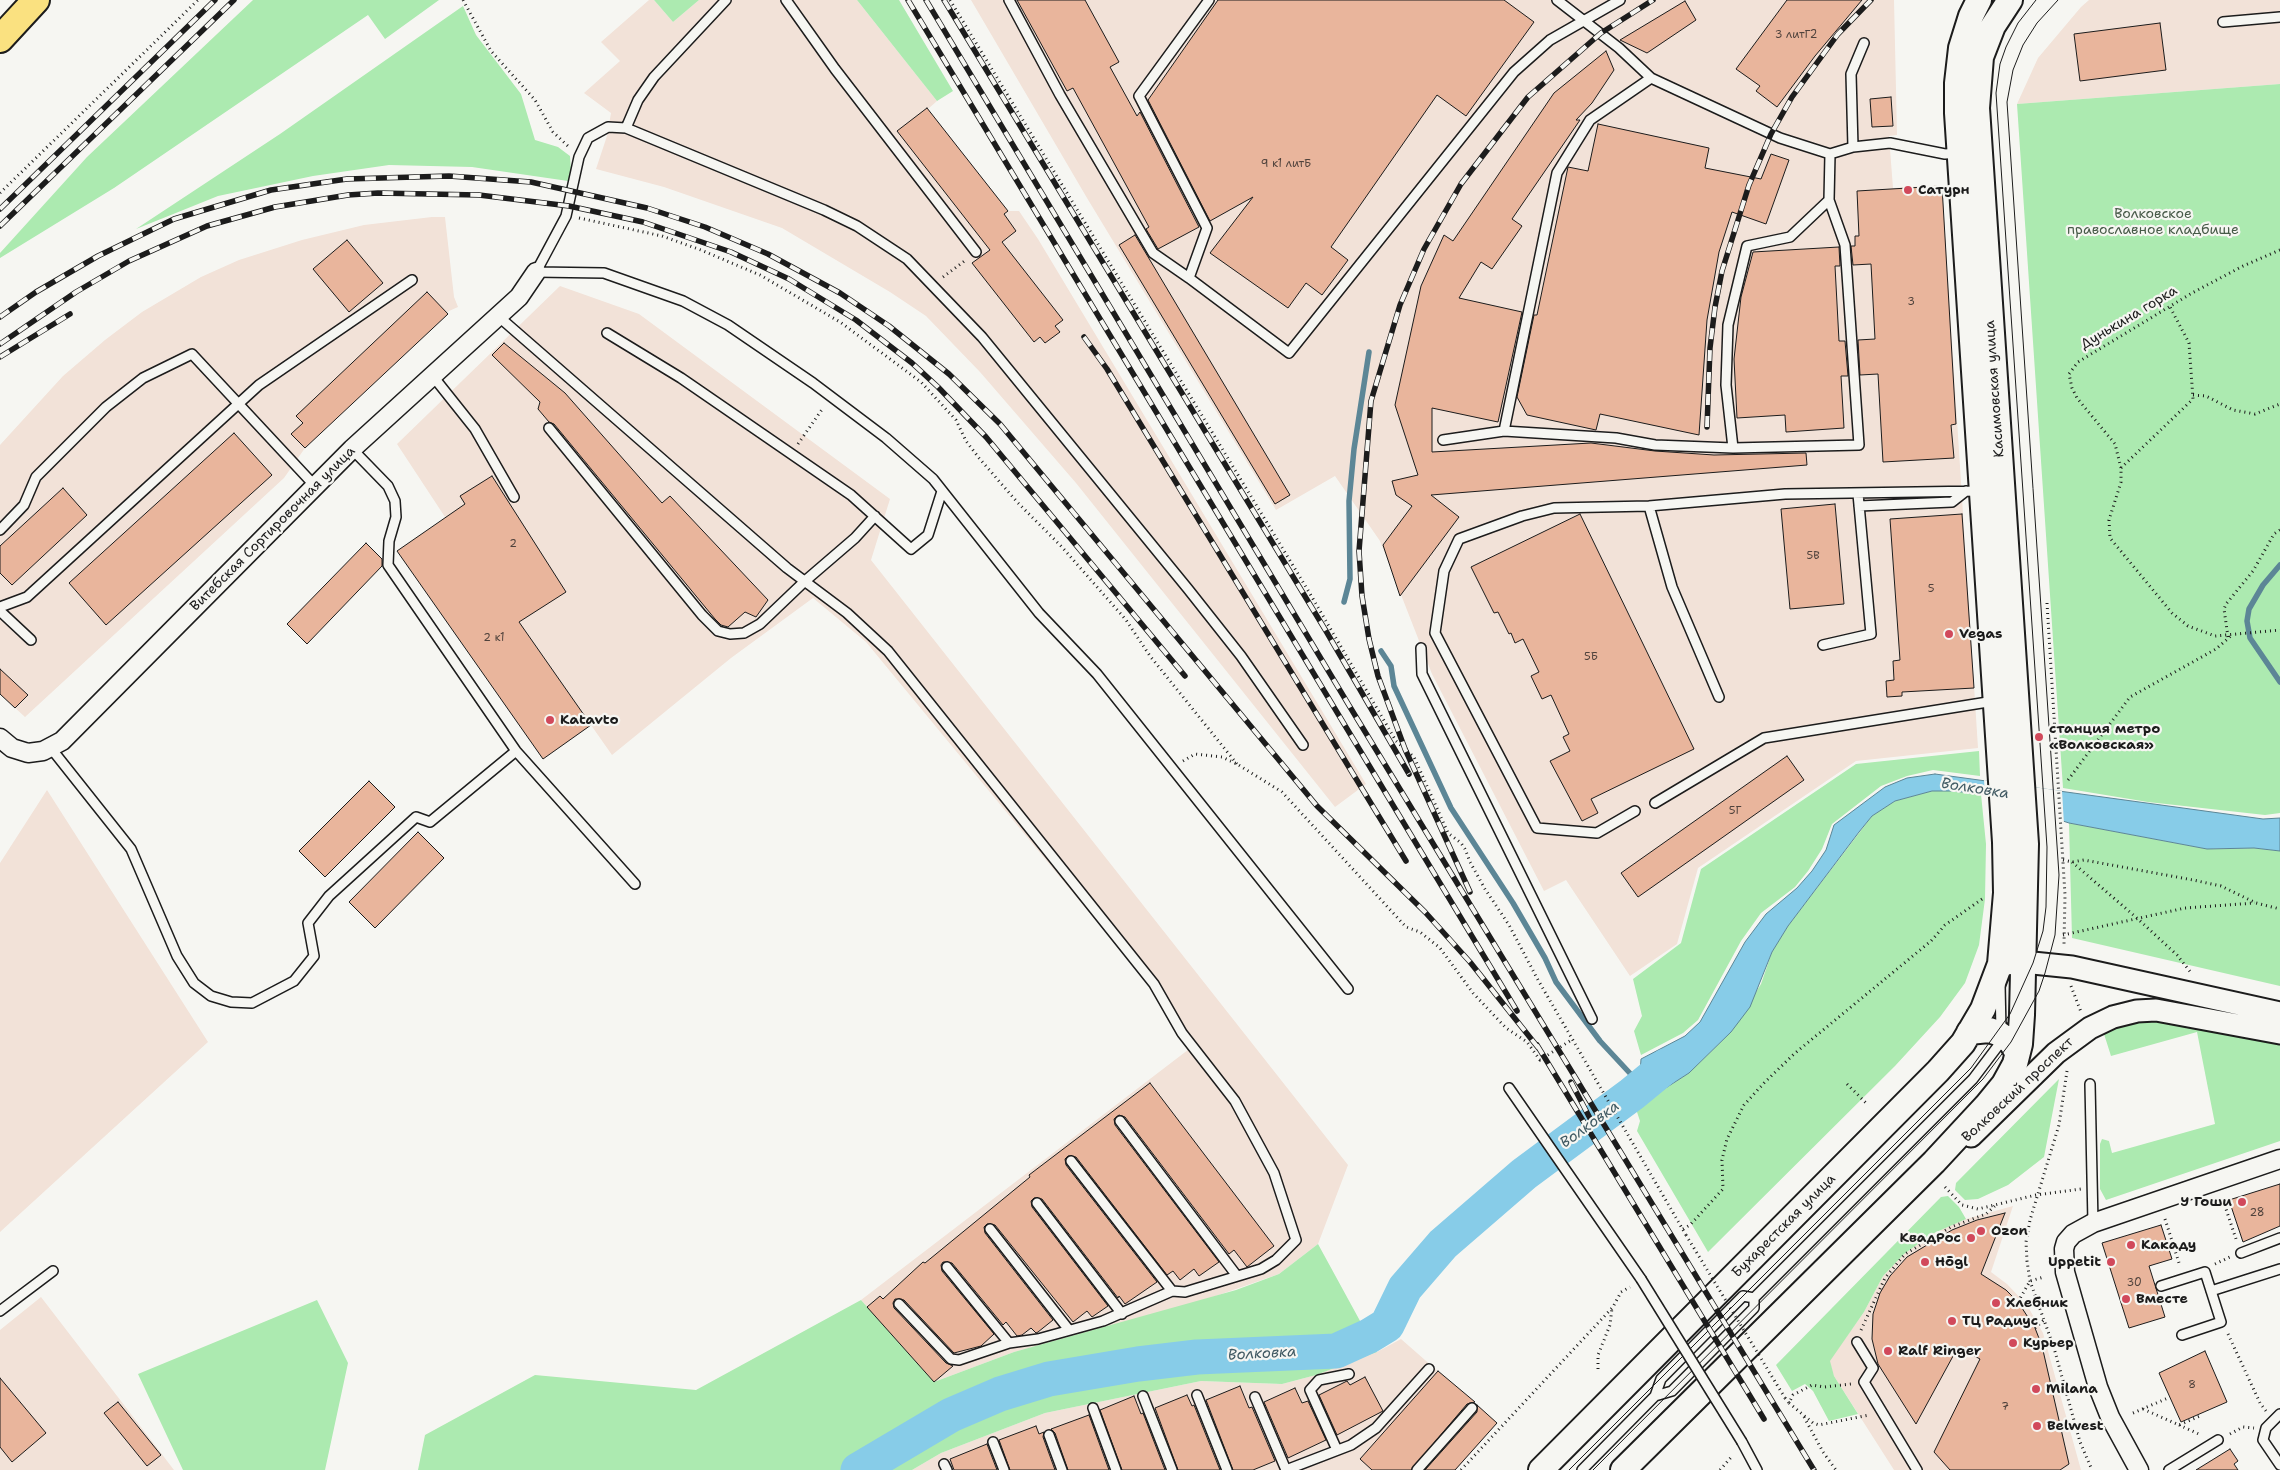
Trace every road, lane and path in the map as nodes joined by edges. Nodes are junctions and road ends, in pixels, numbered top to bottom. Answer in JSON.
{"nodes":[{"id":1,"x":36,"y":0,"type":"edge"},
{"id":2,"x":198,"y":0,"type":"edge"},
{"id":3,"x":463,"y":0,"type":"edge"},
{"id":4,"x":726,"y":0,"type":"edge"},
{"id":5,"x":786,"y":0,"type":"edge"},
{"id":6,"x":950,"y":0,"type":"edge"},
{"id":7,"x":1008,"y":0,"type":"edge"},
{"id":8,"x":1209,"y":0,"type":"edge"},
{"id":9,"x":1557,"y":0,"type":"edge"},
{"id":10,"x":1620,"y":0,"type":"edge"},
{"id":11,"x":1979,"y":0,"type":"edge"},
{"id":12,"x":2010,"y":0,"type":"edge"},
{"id":13,"x":2280,"y":17,"type":"edge"},
{"id":14,"x":1582,"y":20,"type":"junction"},
{"id":15,"x":2223,"y":22,"type":"dead end"},
{"id":16,"x":0,"y":39,"type":"edge"},
{"id":17,"x":1864,"y":43,"type":"dead end"},
{"id":18,"x":1651,"y":78,"type":"junction"},
{"id":19,"x":626,"y":128,"type":"junction"},
{"id":20,"x":1853,"y":147,"type":"junction"},
{"id":21,"x":1969,"y":152,"type":"junction"},
{"id":22,"x":1830,"y":154,"type":"junction"},
{"id":23,"x":578,"y":157,"type":"junction"},
{"id":24,"x":0,"y":193,"type":"edge"},
{"id":25,"x":1829,"y":200,"type":"junction"},
{"id":26,"x":566,"y":216,"type":"junction"},
{"id":27,"x":2280,"y":250,"type":"edge"},
{"id":28,"x":976,"y":252,"type":"joint"},
{"id":29,"x":536,"y":272,"type":"junction"},
{"id":30,"x":1189,"y":278,"type":"junction"},
{"id":31,"x":412,"y":280,"type":"dead end"},
{"id":32,"x":932,"y":285,"type":"junction"},
{"id":33,"x":2170,"y":307,"type":"junction"},
{"id":34,"x":498,"y":316,"type":"junction"},
{"id":35,"x":607,"y":333,"type":"dead end"},
{"id":36,"x":432,"y":375,"type":"junction"},
{"id":37,"x":2193,"y":395,"type":"junction"},
{"id":38,"x":831,"y":397,"type":"junction"},
{"id":39,"x":239,"y":404,"type":"junction"},
{"id":40,"x":2280,"y":404,"type":"edge"},
{"id":41,"x":549,"y":428,"type":"dead end"},
{"id":42,"x":1504,"y":431,"type":"junction"},
{"id":43,"x":1443,"y":440,"type":"dead end"},
{"id":44,"x":1733,"y":448,"type":"junction"},
{"id":45,"x":352,"y":449,"type":"junction"},
{"id":46,"x":791,"y":454,"type":"junction"},
{"id":47,"x":2121,"y":468,"type":"junction"},
{"id":48,"x":315,"y":486,"type":"junction"},
{"id":49,"x":1983,"y":490,"type":"junction"},
{"id":50,"x":942,"y":491,"type":"junction"},
{"id":51,"x":1858,"y":494,"type":"junction"},
{"id":52,"x":514,"y":497,"type":"dead end"},
{"id":53,"x":1648,"y":506,"type":"junction"},
{"id":54,"x":1859,"y":506,"type":"junction"},
{"id":55,"x":874,"y":516,"type":"junction"},
{"id":56,"x":0,"y":530,"type":"edge"},
{"id":57,"x":2280,"y":530,"type":"edge"},
{"id":58,"x":805,"y":581,"type":"junction"},
{"id":59,"x":2047,"y":603,"type":"dead end"},
{"id":60,"x":0,"y":608,"type":"edge"},
{"id":61,"x":0,"y":611,"type":"edge"},
{"id":62,"x":2280,"y":630,"type":"edge"},
{"id":63,"x":2229,"y":636,"type":"junction"},
{"id":64,"x":31,"y":640,"type":"dead end"},
{"id":65,"x":1823,"y":645,"type":"dead end"},
{"id":66,"x":1421,"y":648,"type":"dead end"},
{"id":67,"x":1719,"y":697,"type":"dead end"},
{"id":68,"x":1996,"y":701,"type":"junction"},
{"id":69,"x":0,"y":738,"type":"edge"},
{"id":70,"x":1303,"y":745,"type":"dead end"},
{"id":71,"x":50,"y":747,"type":"junction"},
{"id":72,"x":516,"y":751,"type":"junction"},
{"id":73,"x":1237,"y":764,"type":"junction"},
{"id":74,"x":1172,"y":769,"type":"junction"},
{"id":75,"x":2068,"y":780,"type":"dead end"},
{"id":76,"x":2012,"y":784,"type":"junction"},
{"id":77,"x":1655,"y":802,"type":"dead end"},
{"id":78,"x":1635,"y":811,"type":"dead end"},
{"id":79,"x":2063,"y":860,"type":"junction"},
{"id":80,"x":2072,"y":862,"type":"junction"},
{"id":81,"x":635,"y":884,"type":"dead end"},
{"id":82,"x":1992,"y":892,"type":"dead end"},
{"id":83,"x":2256,"y":903,"type":"junction"},
{"id":84,"x":2280,"y":909,"type":"edge"},
{"id":85,"x":2138,"y":918,"type":"junction"},
{"id":86,"x":2063,"y":935,"type":"junction"},
{"id":87,"x":2064,"y":944,"type":"dead end"},
{"id":88,"x":2012,"y":963,"type":"junction"},
{"id":89,"x":2194,"y":976,"type":"dead end"},
{"id":90,"x":2069,"y":980,"type":"dead end"},
{"id":91,"x":1348,"y":989,"type":"dead end"},
{"id":92,"x":2076,"y":1003,"type":"dead end"},
{"id":93,"x":2280,"y":1013,"type":"edge"},
{"id":94,"x":1592,"y":1019,"type":"dead end"},
{"id":95,"x":1969,"y":1032,"type":"junction"},
{"id":96,"x":2280,"y":1033,"type":"edge"},
{"id":97,"x":1573,"y":1039,"type":"junction"},
{"id":98,"x":2006,"y":1041,"type":"junction"},
{"id":99,"x":2067,"y":1068,"type":"dead end"},
{"id":100,"x":1848,"y":1084,"type":"dead end"},
{"id":101,"x":2090,"y":1084,"type":"dead end"},
{"id":102,"x":1509,"y":1088,"type":"dead end"},
{"id":103,"x":1866,"y":1103,"type":"dead end"},
{"id":104,"x":1120,"y":1122,"type":"dead end"},
{"id":105,"x":2280,"y":1159,"type":"edge"},
{"id":106,"x":1071,"y":1161,"type":"dead end"},
{"id":107,"x":1934,"y":1162,"type":"junction"},
{"id":108,"x":1945,"y":1187,"type":"dead end"},
{"id":109,"x":2091,"y":1188,"type":"junction"},
{"id":110,"x":2036,"y":1195,"type":"junction"},
{"id":111,"x":2223,"y":1200,"type":"dead end"},
{"id":112,"x":1037,"y":1203,"type":"dead end"},
{"id":113,"x":1997,"y":1204,"type":"junction"},
{"id":114,"x":2165,"y":1219,"type":"dead end"},
{"id":115,"x":2093,"y":1223,"type":"junction"},
{"id":116,"x":990,"y":1229,"type":"dead end"},
{"id":117,"x":1683,"y":1229,"type":"junction"},
{"id":118,"x":2280,"y":1238,"type":"edge"},
{"id":119,"x":2241,"y":1253,"type":"junction"},
{"id":120,"x":947,"y":1267,"type":"dead end"},
{"id":121,"x":2280,"y":1269,"type":"edge"},
{"id":122,"x":53,"y":1271,"type":"dead end"},
{"id":123,"x":2205,"y":1272,"type":"junction"},
{"id":124,"x":1238,"y":1276,"type":"junction"},
{"id":125,"x":2044,"y":1278,"type":"dead end"},
{"id":126,"x":2184,"y":1278,"type":"junction"},
{"id":127,"x":1641,"y":1280,"type":"junction"},
{"id":128,"x":2030,"y":1281,"type":"junction"},
{"id":129,"x":2161,"y":1286,"type":"dead end"},
{"id":130,"x":1172,"y":1291,"type":"junction"},
{"id":131,"x":2211,"y":1291,"type":"junction"},
{"id":132,"x":1754,"y":1298,"type":"junction"},
{"id":133,"x":2018,"y":1302,"type":"dead end"},
{"id":134,"x":899,"y":1304,"type":"dead end"},
{"id":135,"x":1612,"y":1307,"type":"junction"},
{"id":136,"x":0,"y":1311,"type":"edge"},
{"id":137,"x":1122,"y":1314,"type":"junction"},
{"id":138,"x":2045,"y":1319,"type":"junction"},
{"id":139,"x":2222,"y":1322,"type":"junction"},
{"id":140,"x":2035,"y":1328,"type":"dead end"},
{"id":141,"x":1069,"y":1330,"type":"junction"},
{"id":142,"x":2182,"y":1335,"type":"dead end"},
{"id":143,"x":1857,"y":1342,"type":"joint"},
{"id":144,"x":1009,"y":1343,"type":"junction"},
{"id":145,"x":1429,"y":1369,"type":"dead end"},
{"id":146,"x":1598,"y":1369,"type":"dead end"},
{"id":147,"x":1349,"y":1374,"type":"dead end"},
{"id":148,"x":1864,"y":1382,"type":"junction"},
{"id":149,"x":1197,"y":1394,"type":"dead end"},
{"id":150,"x":1143,"y":1396,"type":"dead end"},
{"id":151,"x":1655,"y":1396,"type":"junction"},
{"id":152,"x":1255,"y":1397,"type":"dead end"},
{"id":153,"x":2168,"y":1398,"type":"dead end"},
{"id":154,"x":1789,"y":1403,"type":"junction"},
{"id":155,"x":1093,"y":1408,"type":"dead end"},
{"id":156,"x":1472,"y":1408,"type":"dead end"},
{"id":157,"x":2143,"y":1410,"type":"junction"},
{"id":158,"x":1802,"y":1412,"type":"junction"},
{"id":159,"x":1882,"y":1412,"type":"junction"},
{"id":160,"x":2132,"y":1413,"type":"dead end"},
{"id":161,"x":2200,"y":1416,"type":"dead end"},
{"id":162,"x":2276,"y":1417,"type":"edge"},
{"id":163,"x":2179,"y":1425,"type":"junction"},
{"id":164,"x":2266,"y":1428,"type":"junction"},
{"id":165,"x":1049,"y":1435,"type":"dead end"},
{"id":166,"x":2218,"y":1440,"type":"junction"},
{"id":167,"x":993,"y":1442,"type":"dead end"},
{"id":168,"x":1337,"y":1450,"type":"junction"},
{"id":169,"x":1311,"y":1460,"type":"junction"},
{"id":170,"x":2280,"y":1465,"type":"edge"},
{"id":171,"x":1004,"y":1470,"type":"edge"},
{"id":172,"x":1062,"y":1470,"type":"edge"},
{"id":173,"x":1116,"y":1470,"type":"edge"},
{"id":174,"x":1172,"y":1470,"type":"edge"},
{"id":175,"x":1227,"y":1470,"type":"edge"},
{"id":176,"x":1286,"y":1470,"type":"edge"},
{"id":177,"x":1315,"y":1470,"type":"edge"},
{"id":178,"x":1417,"y":1470,"type":"edge"},
{"id":179,"x":1461,"y":1470,"type":"edge"},
{"id":180,"x":1541,"y":1470,"type":"edge"},
{"id":181,"x":1582,"y":1470,"type":"edge"},
{"id":182,"x":1623,"y":1470,"type":"edge"},
{"id":183,"x":1757,"y":1470,"type":"edge"},
{"id":184,"x":1836,"y":1470,"type":"edge"},
{"id":185,"x":1917,"y":1470,"type":"edge"},
{"id":186,"x":2092,"y":1470,"type":"edge"},
{"id":187,"x":2139,"y":1470,"type":"edge"},
{"id":188,"x":2169,"y":1470,"type":"edge"}],
"edges":[{"from":1,"to":16,"type":"main road"},
{"from":2,"to":24,"type":"path"},
{"from":3,"to":23,"type":"path"},
{"from":4,"to":19,"type":"lane"},
{"from":5,"to":28,"type":"lane"},
{"from":6,"to":97,"type":"path"},
{"from":7,"to":30,"type":"lane"},
{"from":8,"to":30,"type":"lane"},
{"from":9,"to":14,"type":"lane"},
{"from":10,"to":14,"type":"lane"},
{"from":11,"to":21,"type":"main road","name":"Касимовская улица"},
{"from":12,"to":21,"type":"main road","name":"Касимовская улица"},
{"from":13,"to":15,"type":"lane"},
{"from":14,"to":18,"type":"lane"},
{"from":14,"to":30,"type":"lane"},
{"from":17,"to":20,"type":"lane"},
{"from":18,"to":22,"type":"lane"},
{"from":18,"to":42,"type":"lane"},
{"from":19,"to":23,"type":"lane"},
{"from":19,"to":32,"type":"lane"},
{"from":20,"to":21,"type":"lane"},
{"from":20,"to":22,"type":"lane"},
{"from":21,"to":49,"type":"main road","name":"Касимовская улица"},
{"from":22,"to":25,"type":"lane"},
{"from":23,"to":26,"type":"lane"},
{"from":25,"to":44,"type":"lane"},
{"from":25,"to":44,"type":"lane"},
{"from":26,"to":29,"type":"lane"},
{"from":26,"to":73,"type":"path"},
{"from":27,"to":33,"type":"path","name":"Дунькина горка"},
{"from":28,"to":32,"type":"path"},
{"from":29,"to":34,"type":"street","name":"Витебская Сортировочная улица"},
{"from":29,"to":38,"type":"lane"},
{"from":31,"to":39,"type":"lane"},
{"from":32,"to":70,"type":"lane"},
{"from":33,"to":37,"type":"path"},
{"from":33,"to":47,"type":"path","name":"Дунькина горка"},
{"from":34,"to":36,"type":"street","name":"Витебская Сортировочная улица"},
{"from":34,"to":58,"type":"lane"},
{"from":35,"to":46,"type":"lane"},
{"from":36,"to":45,"type":"street","name":"Витебская Сортировочная улица"},
{"from":36,"to":52,"type":"lane"},
{"from":37,"to":40,"type":"path"},
{"from":37,"to":47,"type":"path"},
{"from":38,"to":46,"type":"path"},
{"from":38,"to":50,"type":"lane"},
{"from":39,"to":48,"type":"lane"},
{"from":39,"to":56,"type":"lane"},
{"from":39,"to":60,"type":"lane"},
{"from":41,"to":58,"type":"lane"},
{"from":42,"to":43,"type":"lane"},
{"from":42,"to":44,"type":"lane"},
{"from":45,"to":48,"type":"street","name":"Витебская Сортировочная улица"},
{"from":45,"to":72,"type":"lane"},
{"from":46,"to":55,"type":"lane"},
{"from":47,"to":63,"type":"path","name":"Дунькина горка"},
{"from":48,"to":71,"type":"street","name":"Витебская Сортировочная улица"},
{"from":49,"to":51,"type":"lane"},
{"from":49,"to":54,"type":"lane"},
{"from":49,"to":68,"type":"main road","name":"Касимовская улица"},
{"from":49,"to":76,"type":"main road","name":"Касимовская улица"},
{"from":50,"to":55,"type":"lane"},
{"from":50,"to":74,"type":"lane"},
{"from":51,"to":53,"type":"lane"},
{"from":51,"to":54,"type":"lane"},
{"from":53,"to":67,"type":"lane"},
{"from":53,"to":78,"type":"lane"},
{"from":54,"to":65,"type":"lane"},
{"from":55,"to":58,"type":"lane"},
{"from":57,"to":63,"type":"path"},
{"from":58,"to":124,"type":"lane"},
{"from":59,"to":79,"type":"path"},
{"from":61,"to":64,"type":"lane"},
{"from":62,"to":63,"type":"path","name":"Дунькина горка"},
{"from":63,"to":75,"type":"path"},
{"from":66,"to":94,"type":"lane"},
{"from":68,"to":76,"type":"main road","name":"Касимовская улица"},
{"from":68,"to":77,"type":"lane"},
{"from":69,"to":71,"type":"street","name":"Витебская Сортировочная улица"},
{"from":71,"to":72,"type":"lane"},
{"from":72,"to":81,"type":"lane"},
{"from":73,"to":74,"type":"path"},
{"from":73,"to":97,"type":"path"},
{"from":74,"to":91,"type":"lane"},
{"from":76,"to":88,"type":"main road"},
{"from":79,"to":80,"type":"path"},
{"from":79,"to":86,"type":"path"},
{"from":80,"to":83,"type":"path"},
{"from":80,"to":85,"type":"path"},
{"from":82,"to":117,"type":"path"},
{"from":83,"to":84,"type":"path"},
{"from":83,"to":85,"type":"path"},
{"from":85,"to":86,"type":"path"},
{"from":85,"to":89,"type":"path"},
{"from":86,"to":87,"type":"path"},
{"from":88,"to":93,"type":"street"},
{"from":88,"to":95,"type":"main road","name":"Бухарестская улица"},
{"from":88,"to":98,"type":"lane"},
{"from":88,"to":98,"type":"main road"},
{"from":90,"to":92,"type":"path"},
{"from":95,"to":98,"type":"main road"},
{"from":95,"to":180,"type":"main road","name":"Бухарестская улица"},
{"from":96,"to":107,"type":"street","name":"Волковский проспект"},
{"from":97,"to":117,"type":"path"},
{"from":98,"to":107,"type":"main road"},
{"from":98,"to":132,"type":"lane"},
{"from":99,"to":110,"type":"path"},
{"from":100,"to":103,"type":"path"},
{"from":101,"to":109,"type":"lane"},
{"from":102,"to":127,"type":"lane"},
{"from":104,"to":124,"type":"lane"},
{"from":105,"to":115,"type":"street"},
{"from":106,"to":130,"type":"lane"},
{"from":107,"to":182,"type":"main road"},
{"from":108,"to":113,"type":"path"},
{"from":109,"to":110,"type":"path"},
{"from":109,"to":115,"type":"lane"},
{"from":110,"to":113,"type":"path"},
{"from":110,"to":128,"type":"path"},
{"from":111,"to":119,"type":"path"},
{"from":112,"to":137,"type":"lane"},
{"from":113,"to":143,"type":"path"},
{"from":114,"to":126,"type":"path"},
{"from":115,"to":187,"type":"street"},
{"from":116,"to":141,"type":"lane"},
{"from":117,"to":154,"type":"path","bridge":true},
{"from":118,"to":119,"type":"lane"},
{"from":119,"to":123,"type":"path"},
{"from":120,"to":144,"type":"lane"},
{"from":121,"to":131,"type":"lane"},
{"from":122,"to":136,"type":"lane"},
{"from":123,"to":126,"type":"lane"},
{"from":123,"to":131,"type":"lane"},
{"from":124,"to":130,"type":"lane"},
{"from":125,"to":128,"type":"path"},
{"from":126,"to":129,"type":"lane"},
{"from":127,"to":135,"type":"path"},
{"from":127,"to":183,"type":"lane","bridge":true},
{"from":128,"to":133,"type":"path"},
{"from":128,"to":138,"type":"path"},
{"from":130,"to":137,"type":"lane"},
{"from":131,"to":139,"type":"lane"},
{"from":132,"to":151,"type":"lane"},
{"from":132,"to":151,"type":"lane"},
{"from":134,"to":144,"type":"lane"},
{"from":135,"to":146,"type":"path"},
{"from":135,"to":179,"type":"path"},
{"from":137,"to":141,"type":"lane"},
{"from":138,"to":140,"type":"path"},
{"from":138,"to":186,"type":"path"},
{"from":139,"to":142,"type":"lane"},
{"from":139,"to":162,"type":"path"},
{"from":141,"to":144,"type":"lane"},
{"from":143,"to":148,"type":"lane"},
{"from":145,"to":168,"type":"lane"},
{"from":147,"to":168,"type":"lane"},
{"from":148,"to":154,"type":"path"},
{"from":148,"to":159,"type":"lane"},
{"from":149,"to":175,"type":"lane"},
{"from":150,"to":174,"type":"lane"},
{"from":151,"to":181,"type":"lane"},
{"from":152,"to":176,"type":"lane"},
{"from":153,"to":157,"type":"path"},
{"from":154,"to":158,"type":"path"},
{"from":155,"to":173,"type":"lane"},
{"from":156,"to":178,"type":"lane"},
{"from":157,"to":160,"type":"path"},
{"from":157,"to":163,"type":"path"},
{"from":158,"to":159,"type":"path"},
{"from":158,"to":184,"type":"path"},
{"from":159,"to":185,"type":"lane"},
{"from":161,"to":163,"type":"path"},
{"from":162,"to":164,"type":"lane"},
{"from":163,"to":166,"type":"path"},
{"from":164,"to":166,"type":"path"},
{"from":164,"to":170,"type":"lane"},
{"from":165,"to":172,"type":"lane"},
{"from":166,"to":188,"type":"lane"},
{"from":167,"to":171,"type":"lane"},
{"from":168,"to":169,"type":"lane"},
{"from":169,"to":176,"type":"lane"},
{"from":169,"to":177,"type":"lane"}]}
